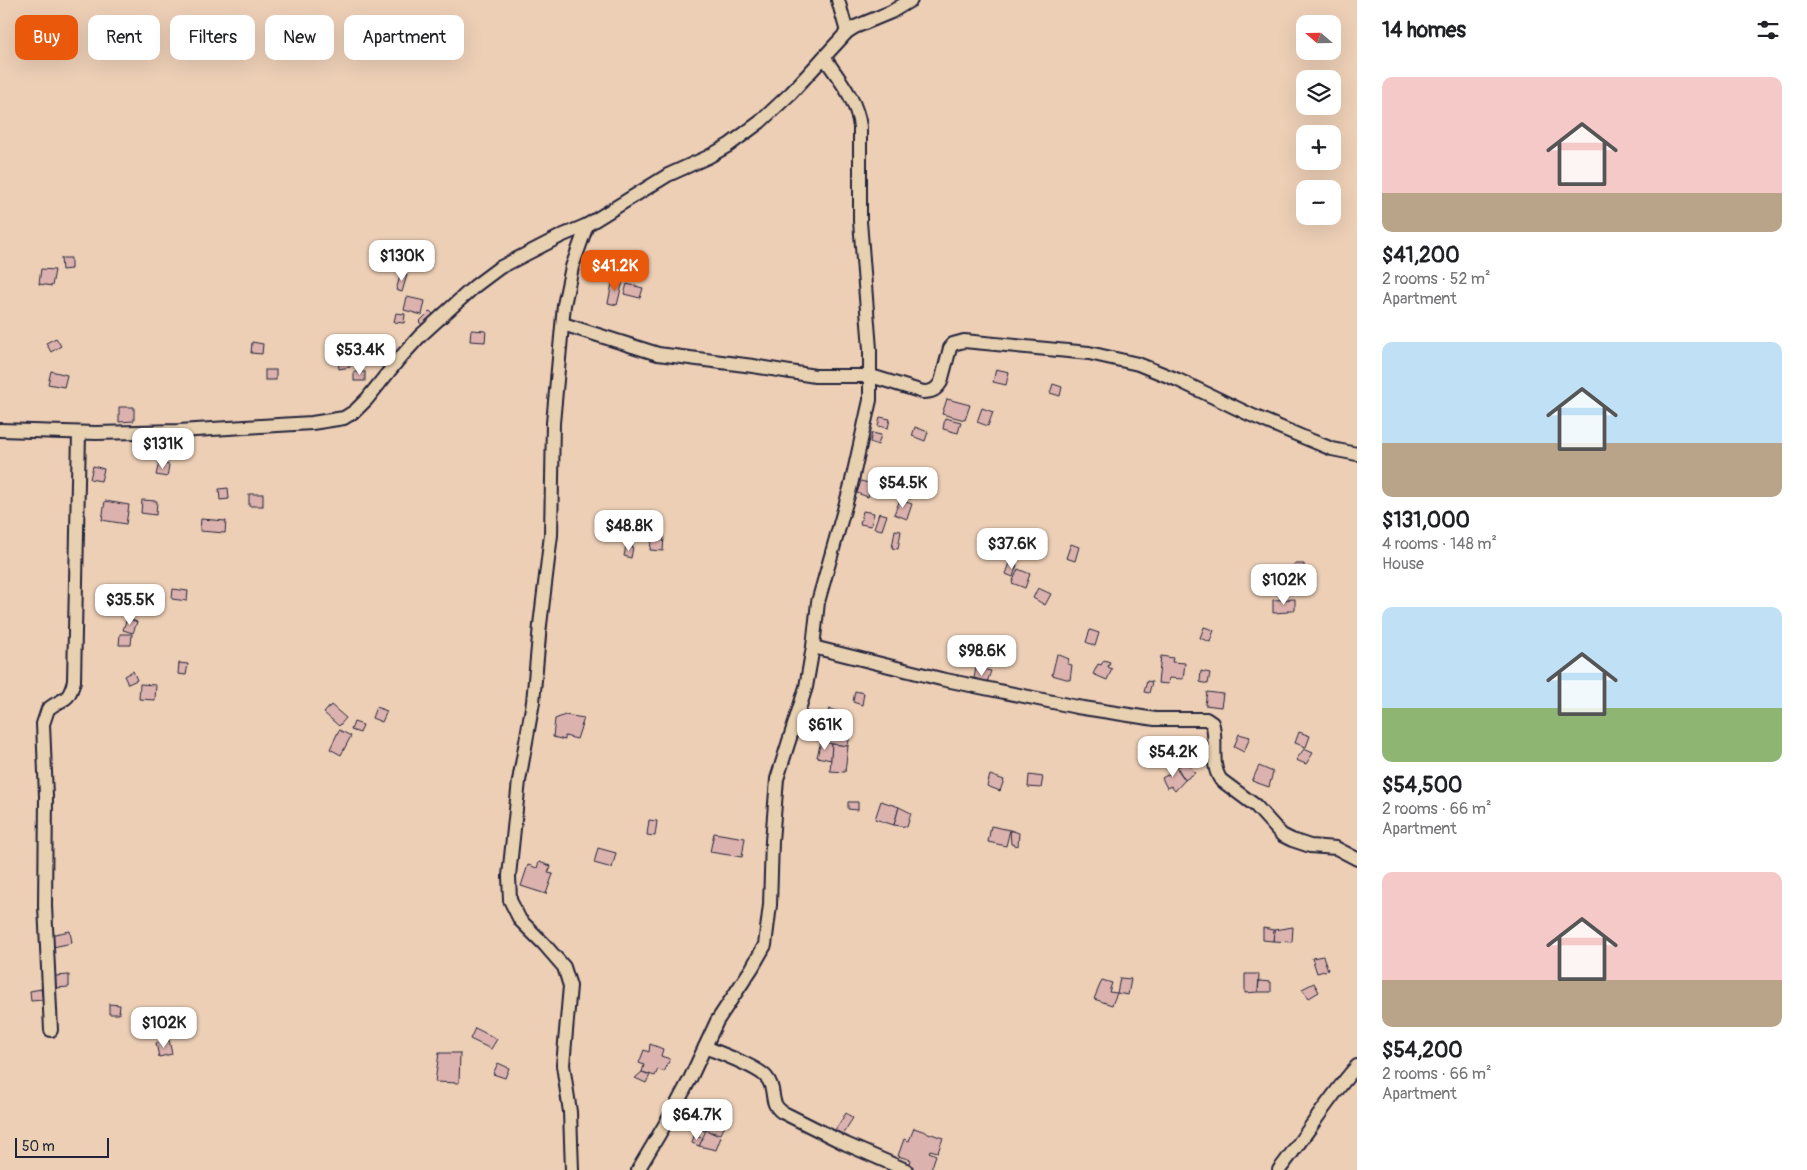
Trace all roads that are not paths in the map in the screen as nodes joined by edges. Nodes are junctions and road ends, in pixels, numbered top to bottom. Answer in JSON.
{"nodes":[{"id":1,"x":838,"y":0,"type":"edge"},
{"id":2,"x":911,"y":0,"type":"edge"},
{"id":3,"x":847,"y":32,"type":"junction"},
{"id":4,"x":824,"y":57,"type":"junction"},
{"id":5,"x":587,"y":225,"type":"junction"},
{"id":6,"x":563,"y":324,"type":"junction"},
{"id":7,"x":871,"y":376,"type":"junction"},
{"id":8,"x":0,"y":430,"type":"edge"},
{"id":9,"x":79,"y":433,"type":"junction"},
{"id":10,"x":1357,"y":454,"type":"edge"},
{"id":11,"x":813,"y":647,"type":"junction"},
{"id":12,"x":1357,"y":859,"type":"edge"},
{"id":13,"x":51,"y":1030,"type":"dead end"},
{"id":14,"x":705,"y":1047,"type":"junction"},
{"id":15,"x":1357,"y":1066,"type":"edge"},
{"id":16,"x":572,"y":1170,"type":"edge"},
{"id":17,"x":638,"y":1170,"type":"edge"},
{"id":18,"x":906,"y":1170,"type":"edge"},
{"id":19,"x":1279,"y":1170,"type":"edge"}],
"edges":[{"from":1,"to":3,"type":"street"},
{"from":2,"to":3,"type":"street"},
{"from":3,"to":4,"type":"street"},
{"from":4,"to":5,"type":"street"},
{"from":4,"to":7,"type":"street"},
{"from":5,"to":6,"type":"street"},
{"from":5,"to":9,"type":"street"},
{"from":6,"to":7,"type":"street"},
{"from":6,"to":16,"type":"street"},
{"from":7,"to":10,"type":"street"},
{"from":7,"to":11,"type":"street"},
{"from":8,"to":9,"type":"street"},
{"from":9,"to":13,"type":"street"},
{"from":11,"to":12,"type":"street"},
{"from":11,"to":14,"type":"street"},
{"from":14,"to":17,"type":"street"},
{"from":14,"to":18,"type":"street"},
{"from":15,"to":19,"type":"street"}]}
